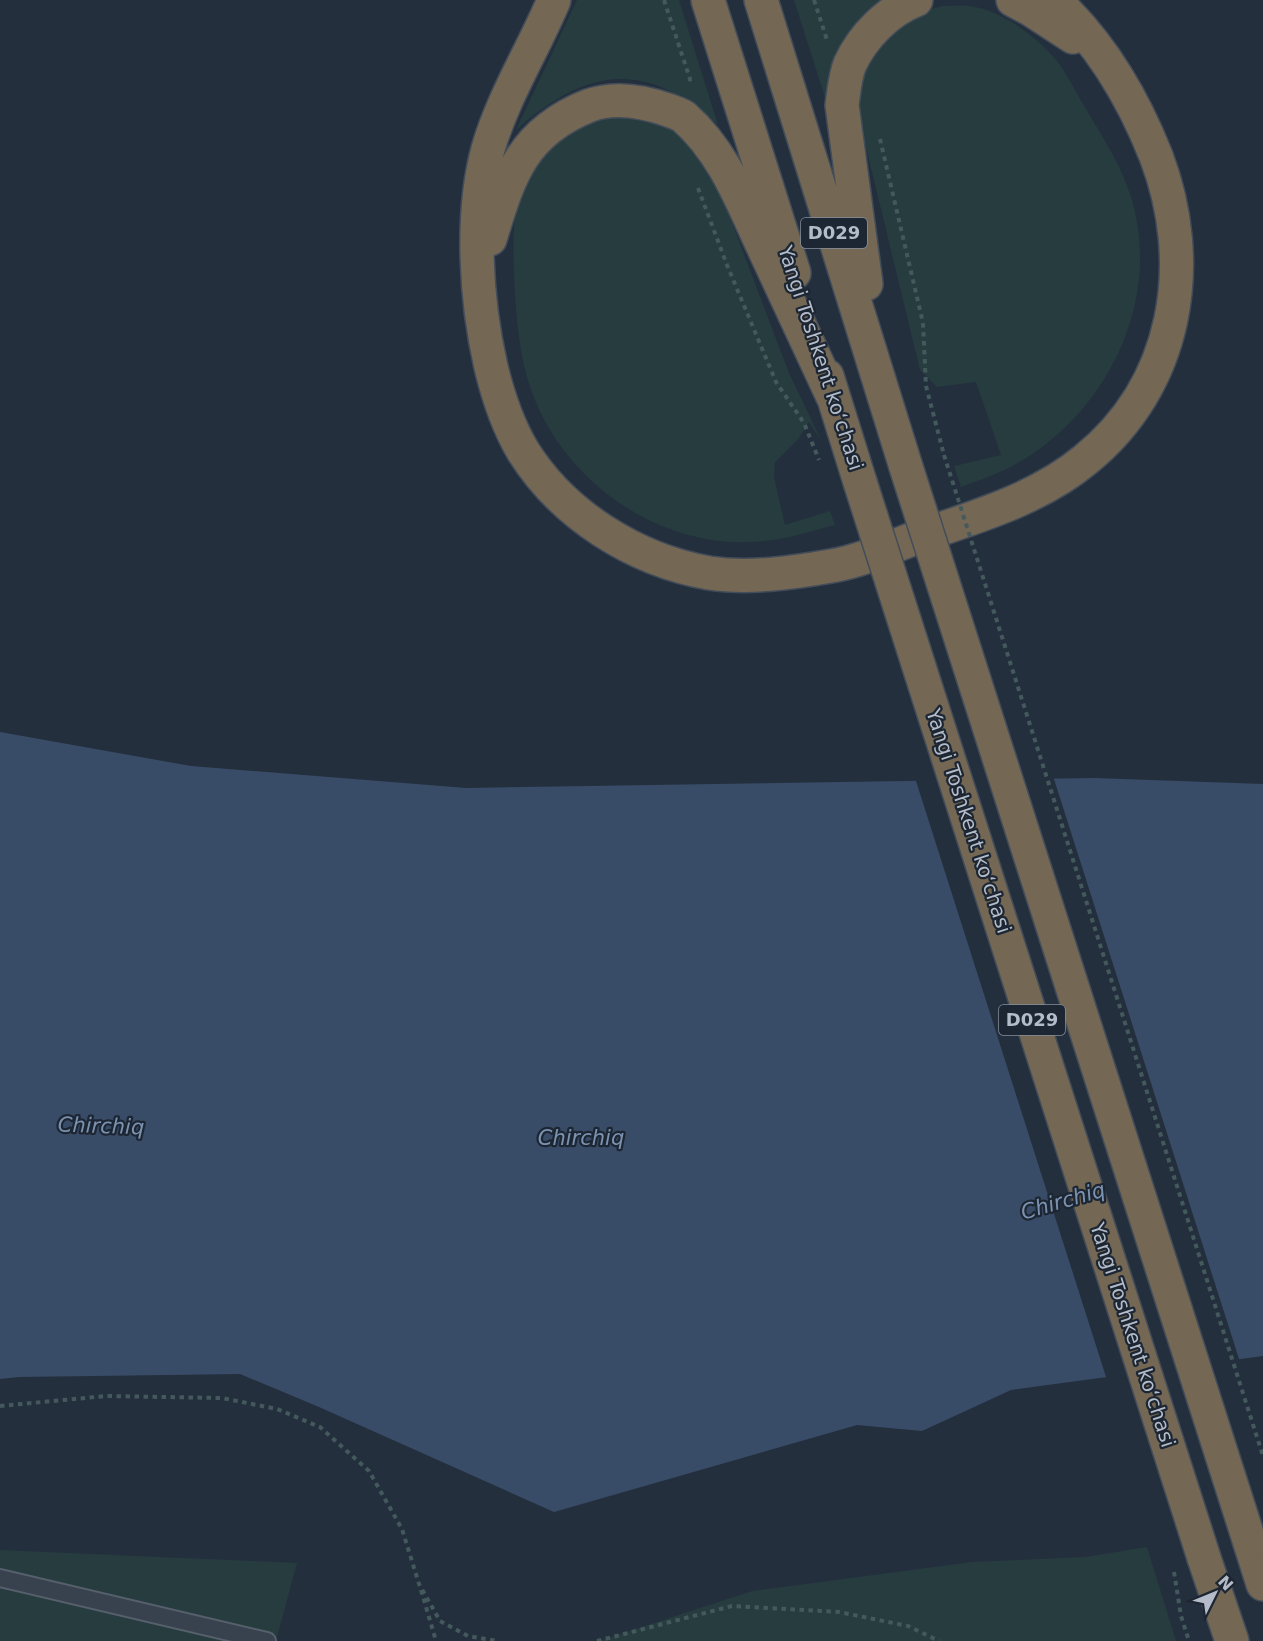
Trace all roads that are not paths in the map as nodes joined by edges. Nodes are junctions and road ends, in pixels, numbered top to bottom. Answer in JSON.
{"nodes":[{"id":1,"x":554,"y":0,"type":"edge"},
{"id":2,"x":708,"y":0,"type":"edge"},
{"id":3,"x":761,"y":0,"type":"edge"},
{"id":4,"x":916,"y":0,"type":"edge"},
{"id":5,"x":1013,"y":0,"type":"edge"},
{"id":6,"x":1054,"y":0,"type":"edge"},
{"id":7,"x":1104,"y":58,"type":"junction"},
{"id":8,"x":478,"y":275,"type":"junction"},
{"id":9,"x":879,"y":378,"type":"junction"},
{"id":10,"x":833,"y":397,"type":"junction"},
{"id":11,"x":0,"y":1578,"type":"edge"},
{"id":12,"x":1263,"y":1584,"type":"edge"},
{"id":13,"x":267,"y":1641,"type":"edge"},
{"id":14,"x":1232,"y":1641,"type":"edge"}],
"edges":[{"from":1,"to":8,"type":"highway"},
{"from":2,"to":10,"type":"highway","name":"Yangi Toshkent ko‘chasi","number":"D029"},
{"from":3,"to":9,"type":"highway","number":"D029"},
{"from":4,"to":9,"type":"highway"},
{"from":5,"to":7,"type":"highway"},
{"from":6,"to":7,"type":"highway"},
{"from":7,"to":8,"type":"highway"},
{"from":8,"to":10,"type":"highway"},
{"from":9,"to":12,"type":"highway","number":"D029","bridge":true},
{"from":10,"to":14,"type":"highway","name":"Yangi Toshkent ko‘chasi","number":"D029","bridge":true},
{"from":11,"to":13,"type":"lane"}]}
